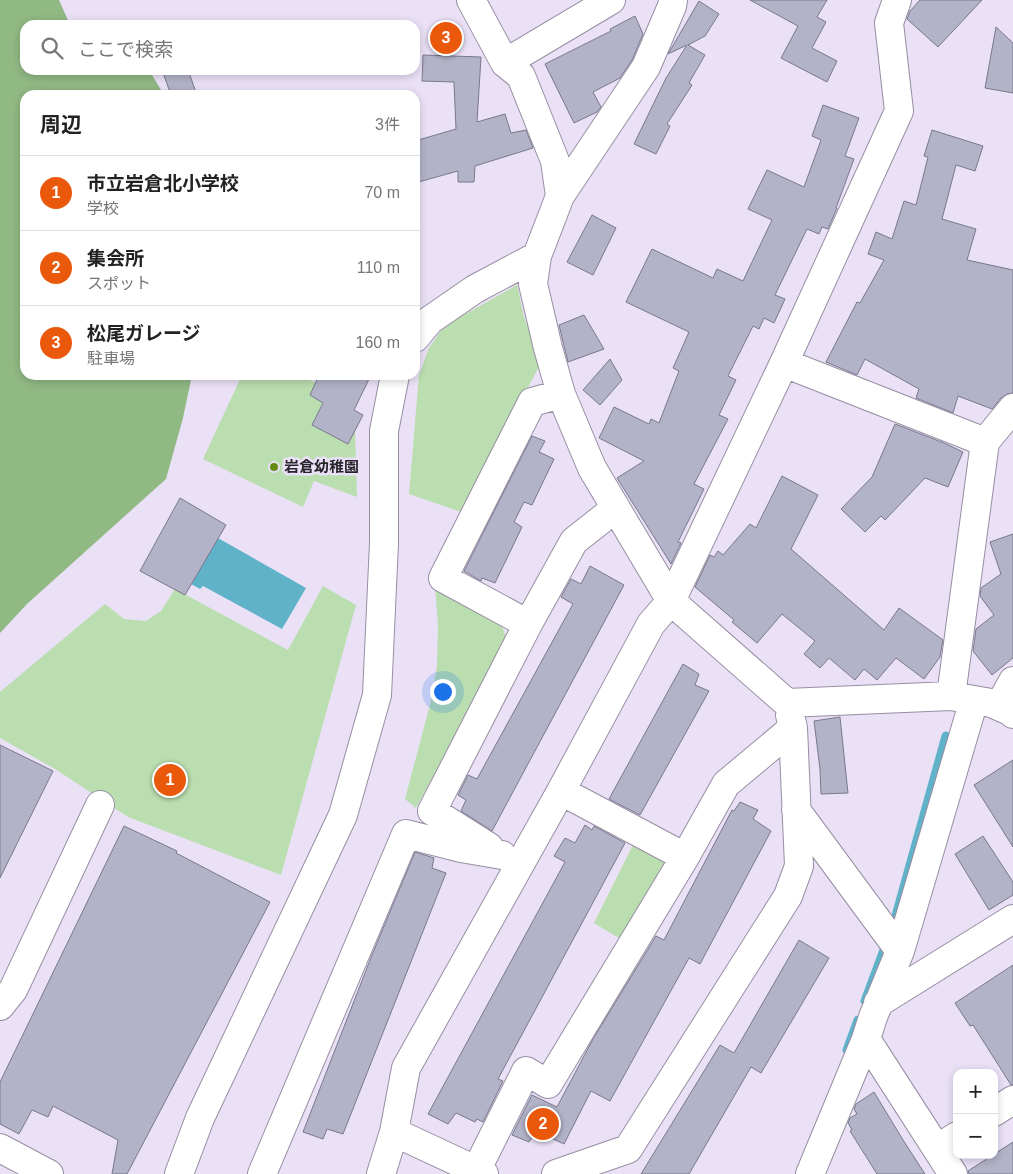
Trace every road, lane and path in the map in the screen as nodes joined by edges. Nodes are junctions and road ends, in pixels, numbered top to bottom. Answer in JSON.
{"nodes":[{"id":1,"x":471,"y":0,"type":"edge"},
{"id":2,"x":611,"y":0,"type":"edge"},
{"id":3,"x":673,"y":0,"type":"edge"},
{"id":4,"x":897,"y":0,"type":"edge"},
{"id":5,"x":505,"y":63,"type":"junction"},
{"id":6,"x":560,"y":196,"type":"junction"},
{"id":7,"x":536,"y":256,"type":"junction"},
{"id":8,"x":420,"y":332,"type":"edge"},
{"id":9,"x":784,"y":363,"type":"junction"},
{"id":10,"x":394,"y":380,"type":"edge"},
{"id":11,"x":561,"y":394,"type":"junction"},
{"id":12,"x":1013,"y":408,"type":"edge"},
{"id":13,"x":985,"y":442,"type":"junction"},
{"id":14,"x":616,"y":508,"type":"junction"},
{"id":15,"x":671,"y":601,"type":"junction"},
{"id":16,"x":528,"y":624,"type":"junction"},
{"id":17,"x":1013,"y":681,"type":"edge"},
{"id":18,"x":984,"y":704,"type":"edge"},
{"id":19,"x":790,"y":716,"type":"junction"},
{"id":20,"x":561,"y":791,"type":"junction"},
{"id":21,"x":100,"y":805,"type":"dead end"},
{"id":22,"x":796,"y":810,"type":"junction"},
{"id":23,"x":685,"y":857,"type":"junction"},
{"id":24,"x":511,"y":859,"type":"junction"},
{"id":25,"x":1013,"y":920,"type":"edge"},
{"id":26,"x":892,"y":942,"type":"junction"},
{"id":27,"x":878,"y":1003,"type":"junction"},
{"id":28,"x":0,"y":1006,"type":"edge"},
{"id":29,"x":866,"y":1039,"type":"junction"},
{"id":30,"x":1013,"y":1100,"type":"edge"},
{"id":31,"x":998,"y":1109,"type":"edge"},
{"id":32,"x":394,"y":1132,"type":"junction"},
{"id":33,"x":947,"y":1143,"type":"edge"},
{"id":34,"x":0,"y":1148,"type":"edge"},
{"id":35,"x":480,"y":1172,"type":"edge"},
{"id":36,"x":565,"y":1172,"type":"edge"},
{"id":37,"x":47,"y":1174,"type":"edge"},
{"id":38,"x":179,"y":1174,"type":"edge"},
{"id":39,"x":262,"y":1174,"type":"edge"},
{"id":40,"x":381,"y":1174,"type":"edge"},
{"id":41,"x":810,"y":1174,"type":"edge"},
{"id":42,"x":953,"y":1174,"type":"edge"}],
"edges":[{"from":1,"to":5,"type":"street"},
{"from":2,"to":5,"type":"street"},
{"from":3,"to":6,"type":"street"},
{"from":4,"to":9,"type":"street"},
{"from":5,"to":6,"type":"street"},
{"from":6,"to":7,"type":"street"},
{"from":7,"to":8,"type":"street"},
{"from":7,"to":11,"type":"street"},
{"from":9,"to":13,"type":"street"},
{"from":9,"to":15,"type":"street"},
{"from":10,"to":38,"type":"street"},
{"from":11,"to":14,"type":"street"},
{"from":11,"to":16,"type":"street"},
{"from":12,"to":13,"type":"street"},
{"from":13,"to":18,"type":"street"},
{"from":14,"to":15,"type":"street"},
{"from":14,"to":16,"type":"street"},
{"from":15,"to":19,"type":"street"},
{"from":15,"to":20,"type":"street"},
{"from":16,"to":24,"type":"street"},
{"from":17,"to":18,"type":"street"},
{"from":18,"to":19,"type":"street"},
{"from":18,"to":26,"type":"street"},
{"from":19,"to":22,"type":"street"},
{"from":19,"to":23,"type":"street"},
{"from":20,"to":23,"type":"street"},
{"from":20,"to":24,"type":"street"},
{"from":21,"to":28,"type":"street"},
{"from":22,"to":26,"type":"street"},
{"from":22,"to":36,"type":"street"},
{"from":23,"to":35,"type":"street"},
{"from":24,"to":32,"type":"street"},
{"from":24,"to":39,"type":"street"},
{"from":25,"to":27,"type":"street"},
{"from":26,"to":27,"type":"street"},
{"from":27,"to":29,"type":"street"},
{"from":29,"to":33,"type":"street"},
{"from":29,"to":41,"type":"street"},
{"from":30,"to":31,"type":"street"},
{"from":32,"to":35,"type":"street"},
{"from":32,"to":40,"type":"street"},
{"from":33,"to":42,"type":"street"},
{"from":34,"to":37,"type":"street"}]}
